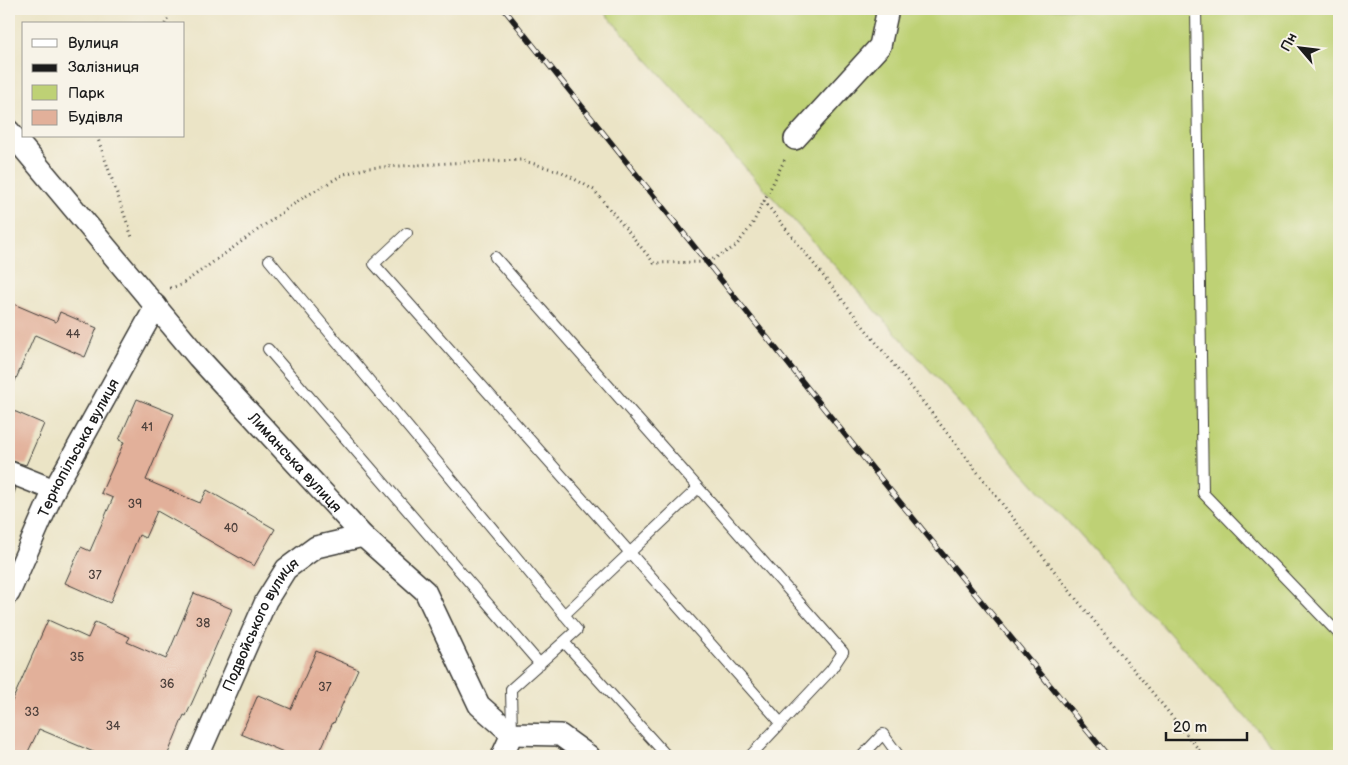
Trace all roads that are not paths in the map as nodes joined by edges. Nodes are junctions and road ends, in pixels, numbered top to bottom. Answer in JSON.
{"nodes":[{"id":1,"x":888,"y":9,"type":"edge"},
{"id":2,"x":1196,"y":9,"type":"edge"},
{"id":3,"x":9,"y":131,"type":"edge"},
{"id":4,"x":795,"y":139,"type":"road end"},
{"id":5,"x":407,"y":233,"type":"dead end"},
{"id":6,"x":495,"y":257,"type":"dead end"},
{"id":7,"x":269,"y":260,"type":"dead end"},
{"id":8,"x":156,"y":306,"type":"junction"},
{"id":9,"x":268,"y":349,"type":"dead end"},
{"id":10,"x":9,"y":472,"type":"edge"},
{"id":11,"x":698,"y":488,"type":"junction"},
{"id":12,"x":54,"y":490,"type":"junction"},
{"id":13,"x":363,"y":536,"type":"junction"},
{"id":14,"x":630,"y":552,"type":"junction"},
{"id":15,"x":9,"y":593,"type":"edge"},
{"id":16,"x":564,"y":615,"type":"junction"},
{"id":17,"x":1339,"y":634,"type":"edge"},
{"id":18,"x":564,"y":642,"type":"junction"},
{"id":19,"x":540,"y":664,"type":"junction"},
{"id":20,"x":781,"y":723,"type":"junction"},
{"id":21,"x":512,"y":734,"type":"junction"},
{"id":22,"x":198,"y":756,"type":"edge"},
{"id":23,"x":502,"y":756,"type":"edge"},
{"id":24,"x":589,"y":756,"type":"edge"},
{"id":25,"x":667,"y":756,"type":"edge"},
{"id":26,"x":750,"y":756,"type":"edge"},
{"id":27,"x":862,"y":756,"type":"edge"},
{"id":28,"x":899,"y":756,"type":"edge"}],
"edges":[{"from":1,"to":4,"type":"street"},
{"from":2,"to":17,"type":"lane"},
{"from":3,"to":8,"type":"street","name":"Лиманська вулиця"},
{"from":5,"to":14,"type":"lane"},
{"from":6,"to":11,"type":"lane"},
{"from":7,"to":16,"type":"lane"},
{"from":8,"to":12,"type":"street","name":"Тернопільська вулиця"},
{"from":8,"to":13,"type":"street","name":"Лиманська вулиця"},
{"from":9,"to":19,"type":"lane"},
{"from":10,"to":12,"type":"street"},
{"from":11,"to":14,"type":"lane"},
{"from":11,"to":20,"type":"lane"},
{"from":12,"to":15,"type":"street","name":"Тернопільська вулиця"},
{"from":13,"to":21,"type":"street","name":"Лиманська вулиця"},
{"from":13,"to":22,"type":"street","name":"Подвойського вулиця"},
{"from":14,"to":16,"type":"lane"},
{"from":14,"to":20,"type":"lane"},
{"from":16,"to":18,"type":"lane"},
{"from":18,"to":19,"type":"lane"},
{"from":18,"to":25,"type":"lane"},
{"from":19,"to":21,"type":"lane"},
{"from":20,"to":26,"type":"lane"},
{"from":21,"to":23,"type":"street"},
{"from":21,"to":24,"type":"street"},
{"from":27,"to":28,"type":"lane"}]}
